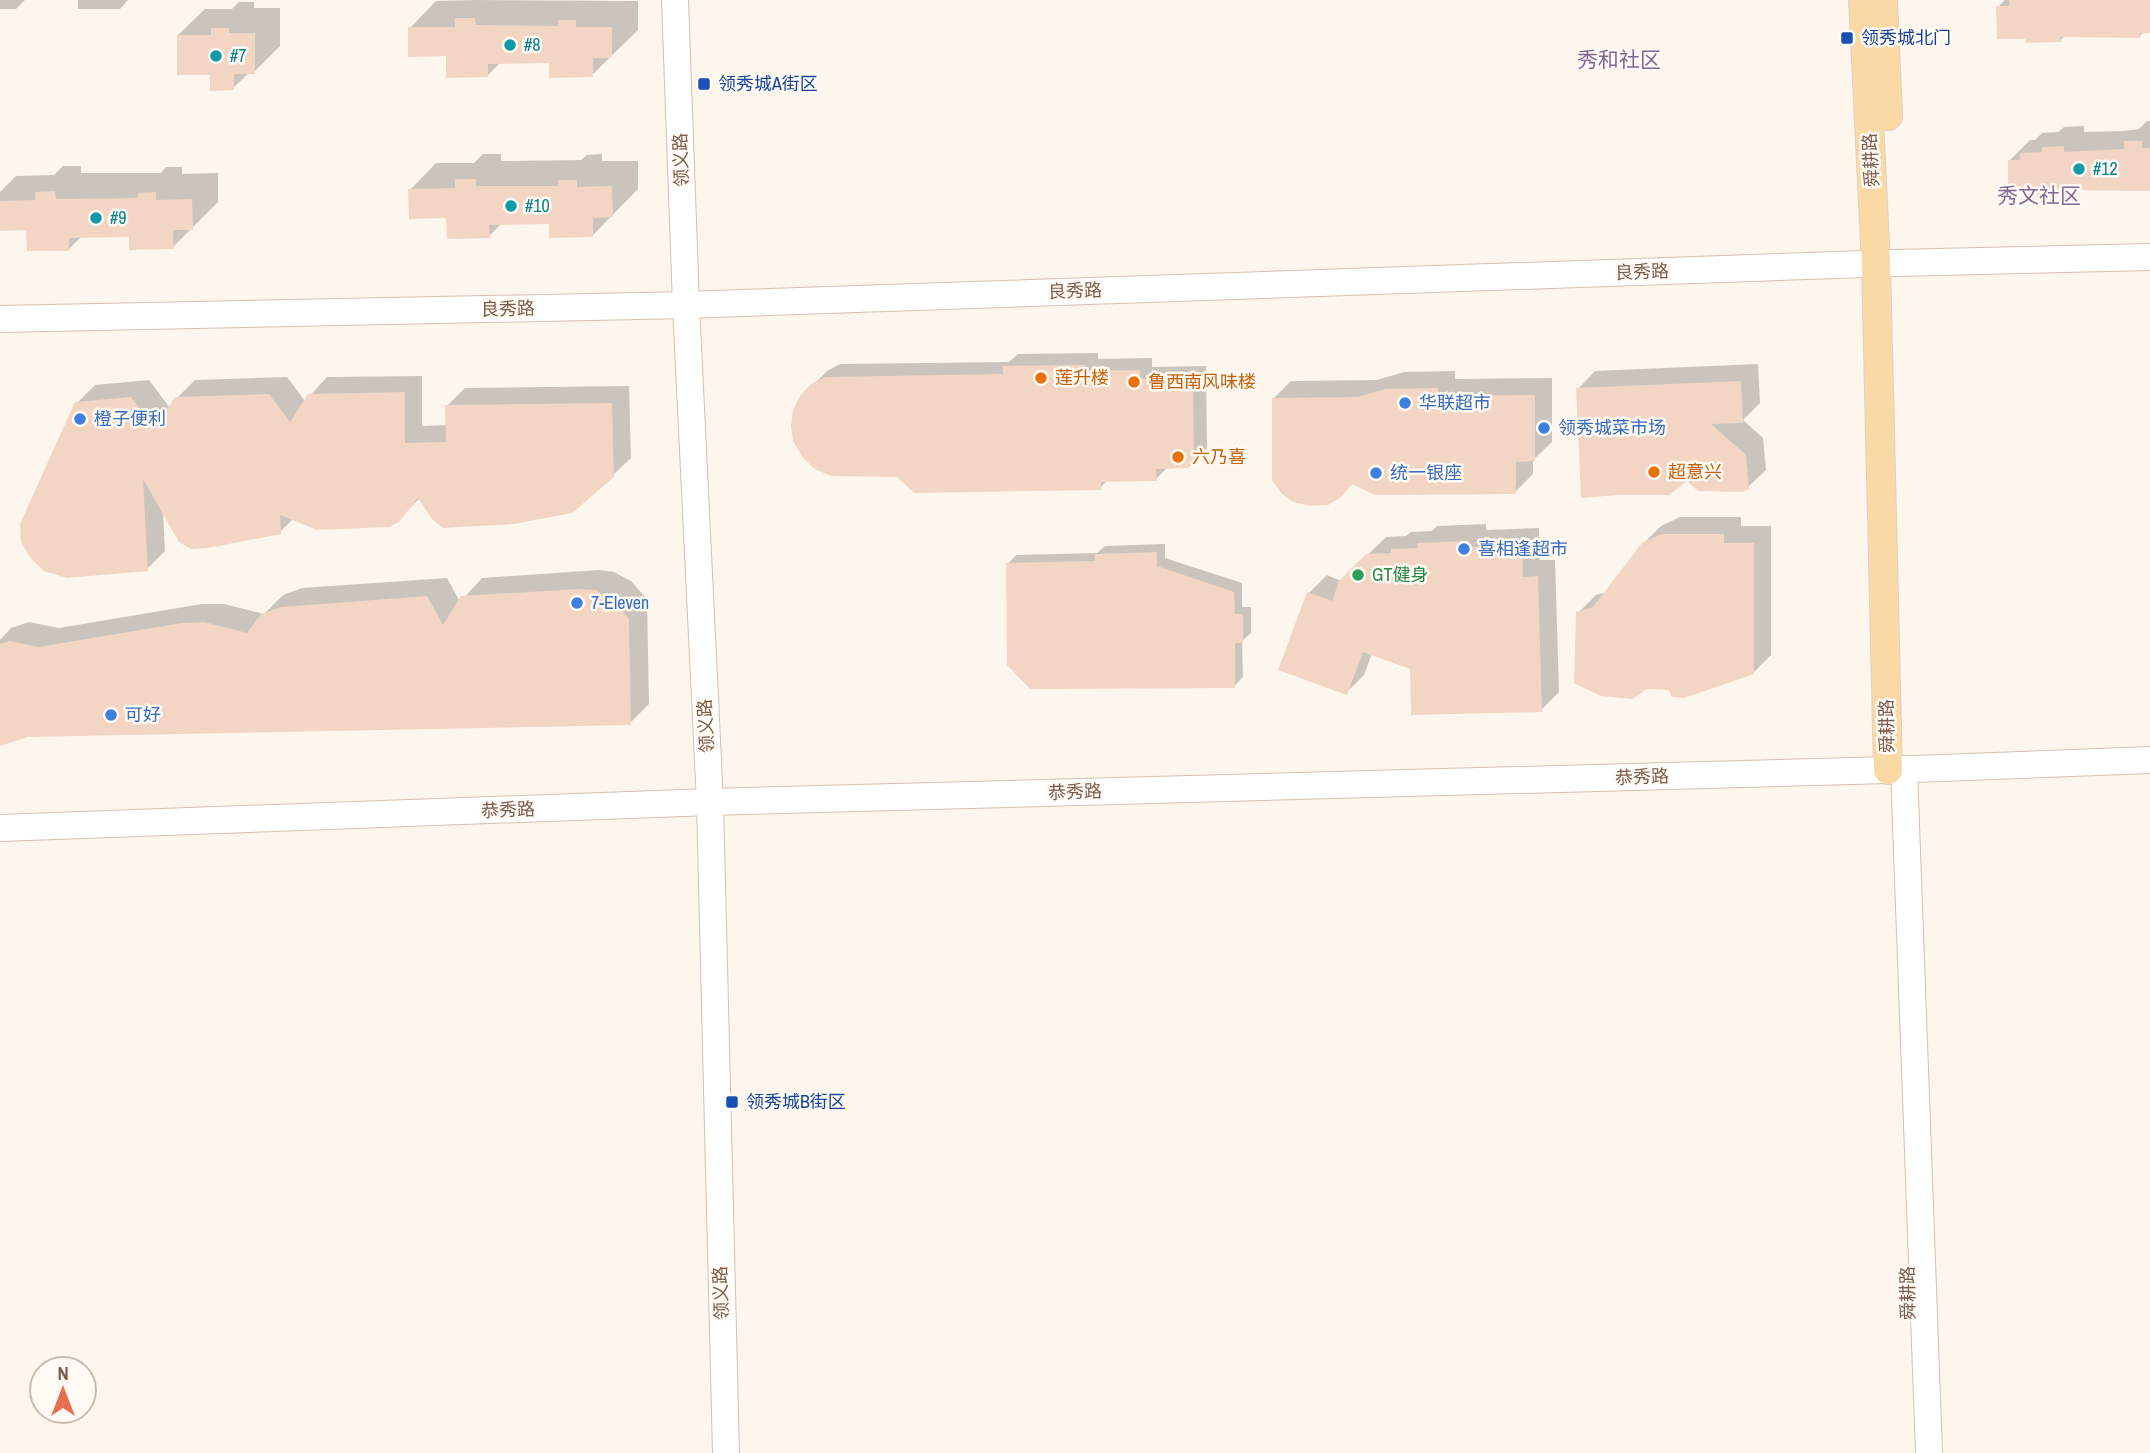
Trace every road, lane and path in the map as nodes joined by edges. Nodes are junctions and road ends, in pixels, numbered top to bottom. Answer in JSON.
{"nodes":[{"id":1,"x":675,"y":0,"type":"edge"},
{"id":2,"x":1863,"y":0,"type":"edge"},
{"id":3,"x":1883,"y":0,"type":"edge"},
{"id":4,"x":2150,"y":257,"type":"edge"},
{"id":5,"x":1885,"y":264,"type":"junction"},
{"id":6,"x":686,"y":304,"type":"junction"},
{"id":7,"x":1,"y":321,"type":"edge"},
{"id":8,"x":2150,"y":760,"type":"edge"},
{"id":9,"x":1896,"y":770,"type":"junction"},
{"id":10,"x":710,"y":802,"type":"junction"},
{"id":11,"x":0,"y":828,"type":"edge"},
{"id":12,"x":726,"y":1453,"type":"edge"},
{"id":13,"x":1911,"y":1453,"type":"edge"},
{"id":14,"x":1929,"y":1453,"type":"edge"}],
"edges":[{"from":1,"to":6,"type":"street","name":"领义路"},
{"from":2,"to":5,"type":"main road","name":"舜耕路"},
{"from":3,"to":5,"type":"main road","name":"舜耕路"},
{"from":4,"to":5,"type":"street","name":"良秀路"},
{"from":5,"to":6,"type":"street","name":"良秀路"},
{"from":5,"to":9,"type":"main road","name":"舜耕路"},
{"from":6,"to":7,"type":"street","name":"良秀路"},
{"from":6,"to":10,"type":"street","name":"领义路"},
{"from":8,"to":9,"type":"street","name":"恭秀路"},
{"from":9,"to":10,"type":"street","name":"恭秀路"},
{"from":9,"to":13,"type":"street","name":"舜耕路"},
{"from":9,"to":14,"type":"street","name":"舜耕路"},
{"from":10,"to":11,"type":"street","name":"恭秀路"},
{"from":10,"to":12,"type":"street","name":"领义路"}]}
